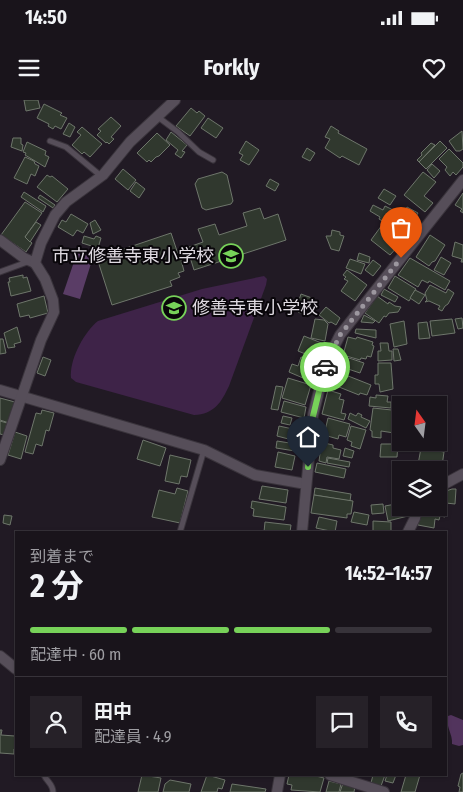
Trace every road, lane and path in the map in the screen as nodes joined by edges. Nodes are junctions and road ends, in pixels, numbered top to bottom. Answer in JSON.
{"nodes":[{"id":1,"x":176,"y":100,"type":"edge"},
{"id":2,"x":158,"y":117,"type":"junction"},
{"id":3,"x":50,"y":141,"type":"dead end"},
{"id":4,"x":213,"y":160,"type":"dead end"},
{"id":5,"x":101,"y":176,"type":"junction"},
{"id":6,"x":463,"y":180,"type":"edge"},
{"id":7,"x":0,"y":240,"type":"edge"},
{"id":8,"x":33,"y":262,"type":"junction"},
{"id":9,"x":0,"y":272,"type":"edge"},
{"id":10,"x":0,"y":390,"type":"edge"},
{"id":11,"x":21,"y":396,"type":"junction"},
{"id":12,"x":204,"y":450,"type":"junction"},
{"id":13,"x":0,"y":460,"type":"edge"},
{"id":14,"x":463,"y":474,"type":"edge"},
{"id":15,"x":447,"y":483,"type":"edge"},
{"id":16,"x":306,"y":484,"type":"junction"},
{"id":17,"x":415,"y":516,"type":"edge"},
{"id":18,"x":180,"y":531,"type":"edge"},
{"id":19,"x":302,"y":531,"type":"edge"},
{"id":20,"x":408,"y":531,"type":"edge"},
{"id":21,"x":0,"y":656,"type":"edge"},
{"id":22,"x":15,"y":668,"type":"edge"},
{"id":23,"x":44,"y":776,"type":"edge"},
{"id":24,"x":280,"y":776,"type":"edge"},
{"id":25,"x":345,"y":777,"type":"edge"},
{"id":26,"x":53,"y":792,"type":"edge"},
{"id":27,"x":277,"y":792,"type":"edge"},
{"id":28,"x":384,"y":792,"type":"edge"}],
"edges":[{"from":1,"to":2,"type":"street"},
{"from":2,"to":4,"type":"lane"},
{"from":2,"to":5,"type":"street"},
{"from":3,"to":5,"type":"lane"},
{"from":5,"to":8,"type":"street"},
{"from":6,"to":16,"type":"street"},
{"from":7,"to":8,"type":"street"},
{"from":8,"to":9,"type":"lane"},
{"from":8,"to":11,"type":"street"},
{"from":10,"to":11,"type":"street"},
{"from":11,"to":12,"type":"street"},
{"from":11,"to":13,"type":"street"},
{"from":12,"to":16,"type":"street"},
{"from":12,"to":18,"type":"lane"},
{"from":14,"to":15,"type":"street"},
{"from":16,"to":19,"type":"street"},
{"from":17,"to":20,"type":"street"},
{"from":21,"to":22,"type":"street"},
{"from":23,"to":26,"type":"lane"},
{"from":24,"to":27,"type":"street"},
{"from":25,"to":28,"type":"street"}]}
